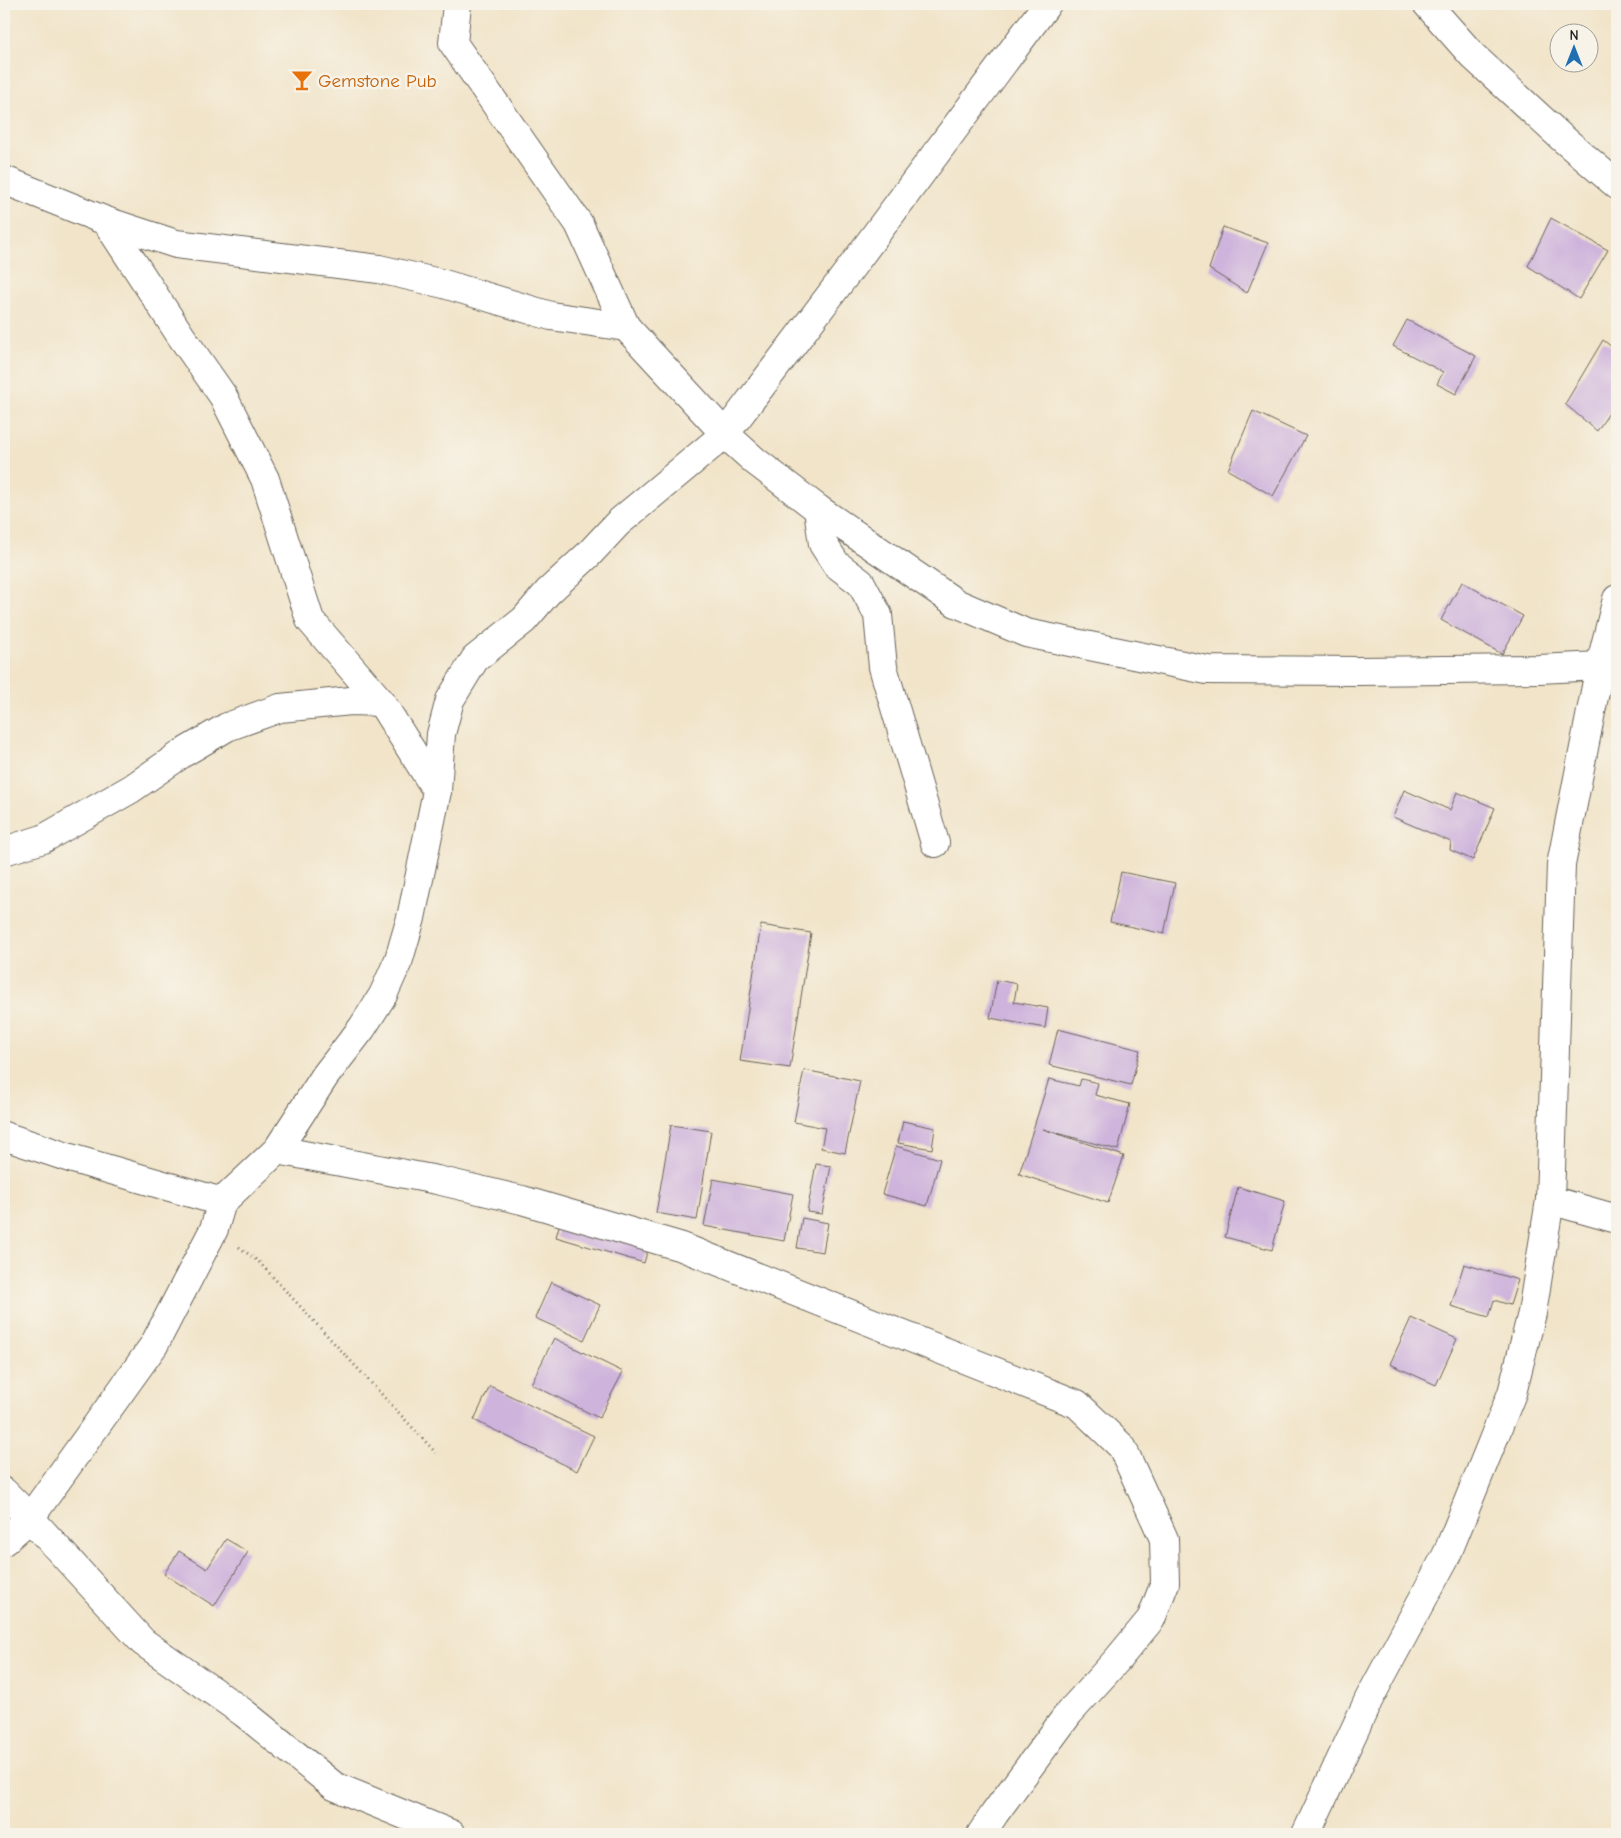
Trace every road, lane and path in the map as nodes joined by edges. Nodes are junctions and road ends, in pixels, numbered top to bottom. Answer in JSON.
{"nodes":[{"id":1,"x":457,"y":4,"type":"edge"},
{"id":2,"x":1048,"y":4,"type":"edge"},
{"id":3,"x":1427,"y":4,"type":"edge"},
{"id":4,"x":4,"y":180,"type":"edge"},
{"id":5,"x":1617,"y":184,"type":"edge"},
{"id":6,"x":106,"y":220,"type":"junction"},
{"id":7,"x":626,"y":327,"type":"junction"},
{"id":8,"x":725,"y":434,"type":"junction"},
{"id":9,"x":818,"y":509,"type":"junction"},
{"id":10,"x":1617,"y":599,"type":"edge"},
{"id":11,"x":1609,"y":665,"type":"edge"},
{"id":12,"x":381,"y":702,"type":"junction"},
{"id":13,"x":437,"y":791,"type":"junction"},
{"id":14,"x":935,"y":843,"type":"dead end"},
{"id":15,"x":4,"y":851,"type":"edge"},
{"id":16,"x":4,"y":1136,"type":"edge"},
{"id":17,"x":277,"y":1150,"type":"junction"},
{"id":18,"x":1550,"y":1200,"type":"junction"},
{"id":19,"x":222,"y":1202,"type":"junction"},
{"id":20,"x":1617,"y":1219,"type":"edge"},
{"id":21,"x":214,"y":1229,"type":"junction"},
{"id":22,"x":436,"y":1453,"type":"dead end"},
{"id":23,"x":4,"y":1492,"type":"edge"},
{"id":24,"x":30,"y":1518,"type":"junction"},
{"id":25,"x":4,"y":1541,"type":"edge"},
{"id":26,"x":1311,"y":1832,"type":"edge"},
{"id":27,"x":451,"y":1834,"type":"edge"},
{"id":28,"x":982,"y":1834,"type":"edge"}],
"edges":[{"from":1,"to":7,"type":"street"},
{"from":2,"to":8,"type":"street"},
{"from":3,"to":5,"type":"street"},
{"from":4,"to":6,"type":"street"},
{"from":6,"to":7,"type":"street"},
{"from":6,"to":12,"type":"street"},
{"from":7,"to":8,"type":"street"},
{"from":8,"to":9,"type":"street"},
{"from":8,"to":13,"type":"street"},
{"from":9,"to":11,"type":"street"},
{"from":9,"to":14,"type":"street"},
{"from":10,"to":11,"type":"street"},
{"from":11,"to":18,"type":"street"},
{"from":12,"to":13,"type":"street"},
{"from":12,"to":15,"type":"street"},
{"from":13,"to":17,"type":"street"},
{"from":16,"to":19,"type":"street"},
{"from":17,"to":19,"type":"street"},
{"from":17,"to":28,"type":"street"},
{"from":18,"to":20,"type":"street"},
{"from":18,"to":26,"type":"street"},
{"from":19,"to":21,"type":"street"},
{"from":21,"to":22,"type":"path"},
{"from":21,"to":24,"type":"street"},
{"from":23,"to":24,"type":"street"},
{"from":24,"to":25,"type":"street"},
{"from":24,"to":27,"type":"street"}]}
